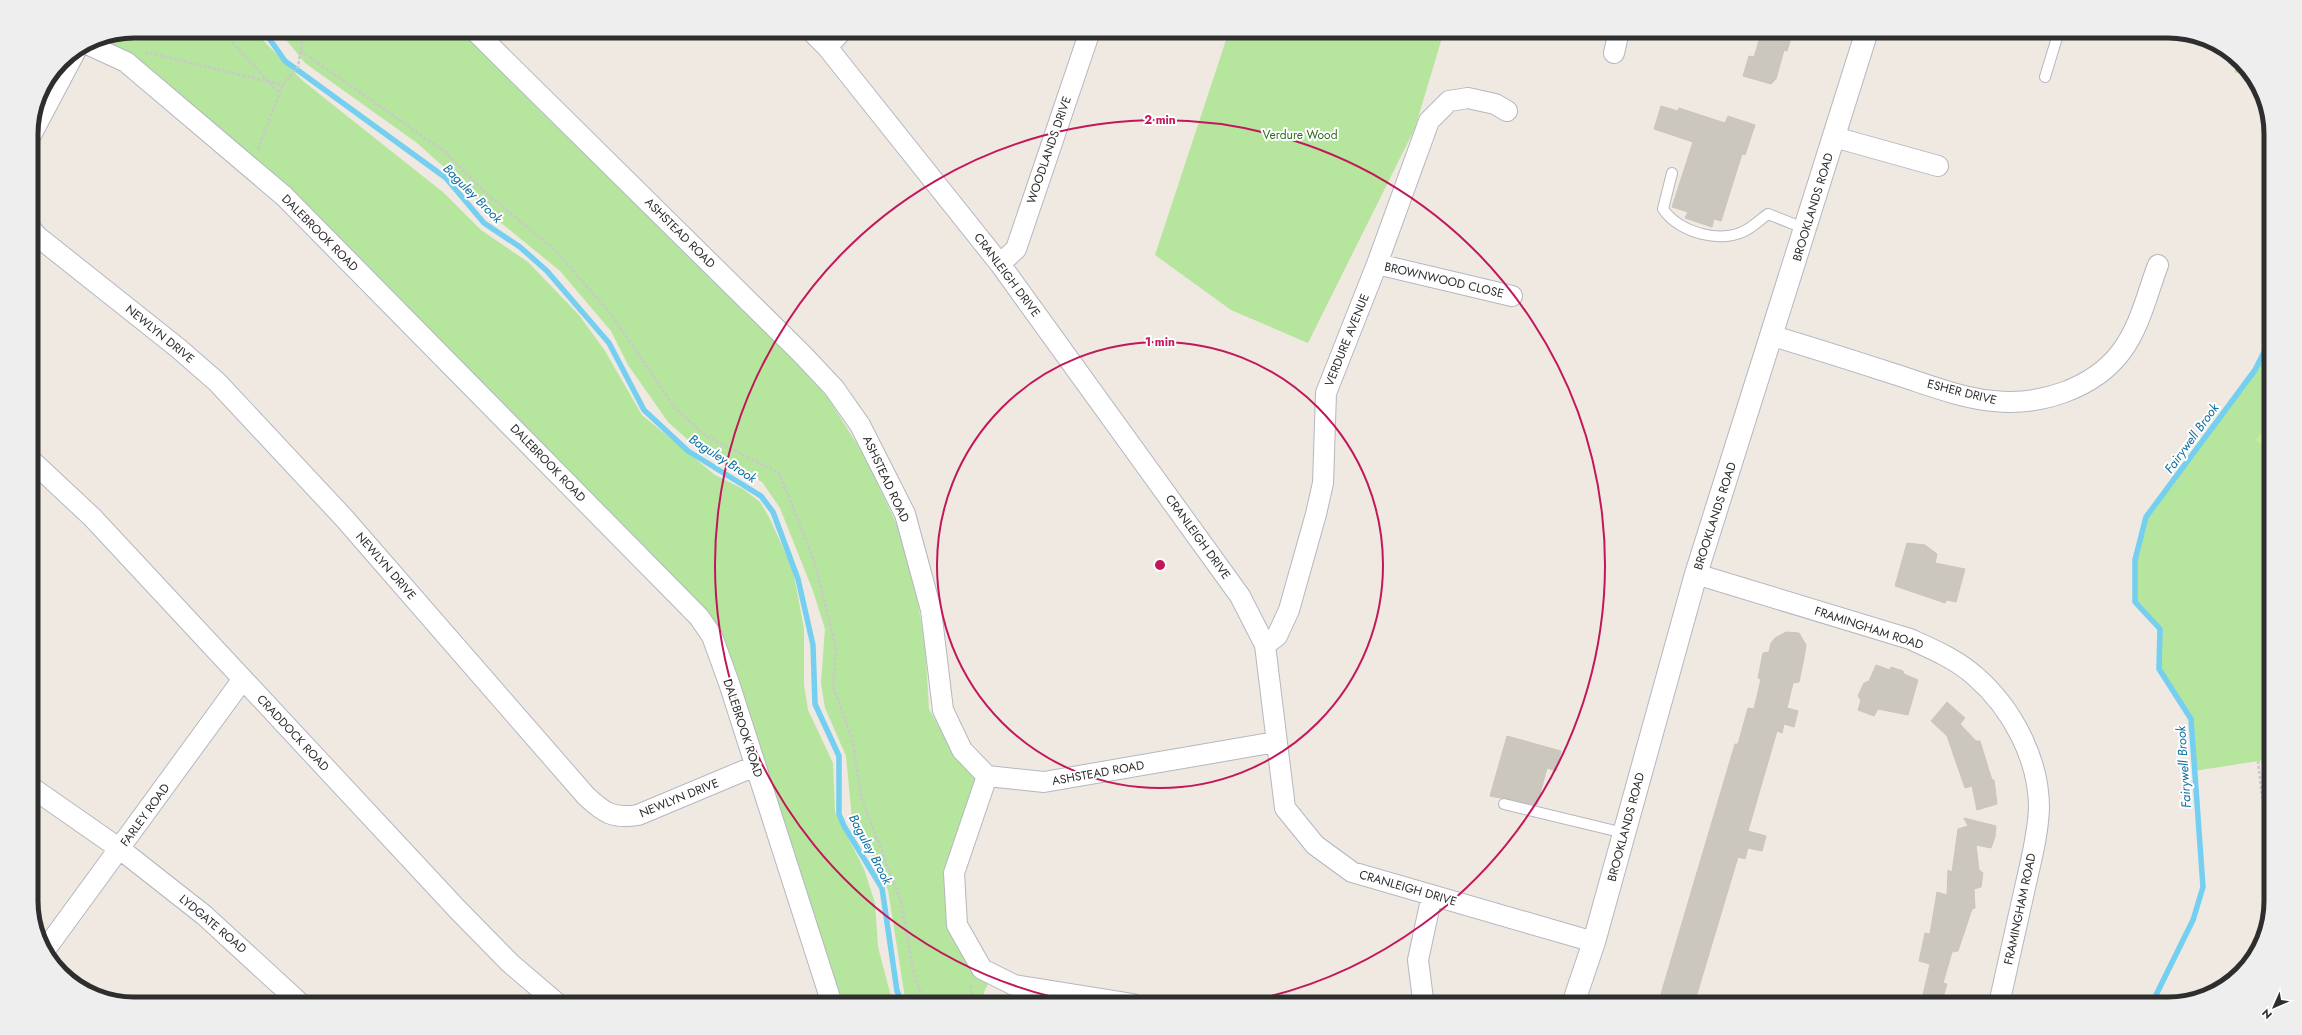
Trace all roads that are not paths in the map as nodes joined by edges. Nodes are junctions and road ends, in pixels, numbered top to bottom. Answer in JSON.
{"nodes":[{"id":1,"x":482,"y":38,"type":"edge"},
{"id":2,"x":818,"y":38,"type":"edge"},
{"id":3,"x":835,"y":38,"type":"edge"},
{"id":4,"x":1088,"y":38,"type":"edge"},
{"id":5,"x":1617,"y":38,"type":"edge"},
{"id":6,"x":1865,"y":38,"type":"edge"},
{"id":7,"x":2057,"y":38,"type":"edge"},
{"id":8,"x":93,"y":47,"type":"edge"},
{"id":9,"x":826,"y":47,"type":"junction"},
{"id":10,"x":1614,"y":53,"type":"dead end"},
{"id":11,"x":69,"y":64,"type":"edge"},
{"id":12,"x":2045,"y":77,"type":"dead end"},
{"id":13,"x":1507,"y":111,"type":"dead end"},
{"id":14,"x":39,"y":119,"type":"edge"},
{"id":15,"x":1834,"y":137,"type":"junction"},
{"id":16,"x":1938,"y":166,"type":"dead end"},
{"id":17,"x":1672,"y":173,"type":"dead end"},
{"id":18,"x":1806,"y":229,"type":"junction"},
{"id":19,"x":38,"y":235,"type":"edge"},
{"id":20,"x":1000,"y":264,"type":"junction"},
{"id":21,"x":1377,"y":264,"type":"junction"},
{"id":22,"x":2158,"y":265,"type":"dead end"},
{"id":23,"x":1512,"y":296,"type":"dead end"},
{"id":24,"x":1773,"y":336,"type":"junction"},
{"id":25,"x":38,"y":467,"type":"edge"},
{"id":26,"x":1696,"y":574,"type":"junction"},
{"id":27,"x":1265,"y":645,"type":"junction"},
{"id":28,"x":243,"y":679,"type":"junction"},
{"id":29,"x":1276,"y":742,"type":"junction"},
{"id":30,"x":755,"y":766,"type":"junction"},
{"id":31,"x":987,"y":776,"type":"junction"},
{"id":32,"x":38,"y":792,"type":"edge"},
{"id":33,"x":1504,"y":804,"type":"dead end"},
{"id":34,"x":1624,"y":833,"type":"junction"},
{"id":35,"x":120,"y":849,"type":"junction"},
{"id":36,"x":1432,"y":895,"type":"junction"},
{"id":37,"x":1594,"y":942,"type":"junction"},
{"id":38,"x":49,"y":946,"type":"edge"},
{"id":39,"x":293,"y":997,"type":"edge"},
{"id":40,"x":550,"y":997,"type":"edge"},
{"id":41,"x":830,"y":997,"type":"edge"},
{"id":42,"x":1089,"y":997,"type":"edge"},
{"id":43,"x":1423,"y":997,"type":"edge"},
{"id":44,"x":1575,"y":997,"type":"edge"},
{"id":45,"x":2001,"y":997,"type":"edge"}],
"edges":[{"from":1,"to":31,"type":"street","name":"ASHSTEAD ROAD"},
{"from":2,"to":9,"type":"street","name":"CRANLEIGH DRIVE"},
{"from":3,"to":9,"type":"street"},
{"from":4,"to":20,"type":"street","name":"WOODLANDS DRIVE"},
{"from":5,"to":10,"type":"street"},
{"from":6,"to":15,"type":"street","name":"BROOKLANDS ROAD"},
{"from":7,"to":12,"type":"lane"},
{"from":8,"to":30,"type":"street","name":"DALEBROOK ROAD"},
{"from":9,"to":20,"type":"street","name":"CRANLEIGH DRIVE"},
{"from":11,"to":14,"type":"street"},
{"from":13,"to":21,"type":"street","name":"VERDURE AVENUE"},
{"from":15,"to":16,"type":"street"},
{"from":15,"to":18,"type":"street","name":"BROOKLANDS ROAD"},
{"from":17,"to":18,"type":"lane"},
{"from":18,"to":24,"type":"street","name":"BROOKLANDS ROAD"},
{"from":19,"to":30,"type":"street","name":"NEWLYN DRIVE"},
{"from":20,"to":27,"type":"street","name":"CRANLEIGH DRIVE"},
{"from":21,"to":23,"type":"street","name":"BROWNWOOD CLOSE"},
{"from":21,"to":27,"type":"street","name":"VERDURE AVENUE"},
{"from":22,"to":24,"type":"street","name":"ESHER DRIVE"},
{"from":24,"to":26,"type":"street","name":"BROOKLANDS ROAD"},
{"from":25,"to":28,"type":"street","name":"CRADDOCK ROAD"},
{"from":26,"to":34,"type":"street","name":"BROOKLANDS ROAD"},
{"from":26,"to":45,"type":"street","name":"FRAMINGHAM ROAD"},
{"from":27,"to":29,"type":"street","name":"CRANLEIGH DRIVE"},
{"from":28,"to":35,"type":"street","name":"FARLEY ROAD"},
{"from":28,"to":40,"type":"street","name":"CRADDOCK ROAD"},
{"from":29,"to":31,"type":"street","name":"ASHSTEAD ROAD"},
{"from":29,"to":36,"type":"street","name":"CRANLEIGH DRIVE"},
{"from":30,"to":41,"type":"street","name":"DALEBROOK ROAD"},
{"from":31,"to":42,"type":"street"},
{"from":32,"to":35,"type":"street","name":"LYDGATE ROAD"},
{"from":33,"to":34,"type":"lane"},
{"from":34,"to":37,"type":"street","name":"BROOKLANDS ROAD"},
{"from":35,"to":38,"type":"street","name":"FARLEY ROAD"},
{"from":35,"to":39,"type":"street","name":"LYDGATE ROAD"},
{"from":36,"to":37,"type":"street","name":"CRANLEIGH DRIVE"},
{"from":36,"to":43,"type":"street"},
{"from":37,"to":44,"type":"street","name":"BROOKLANDS ROAD"}]}
